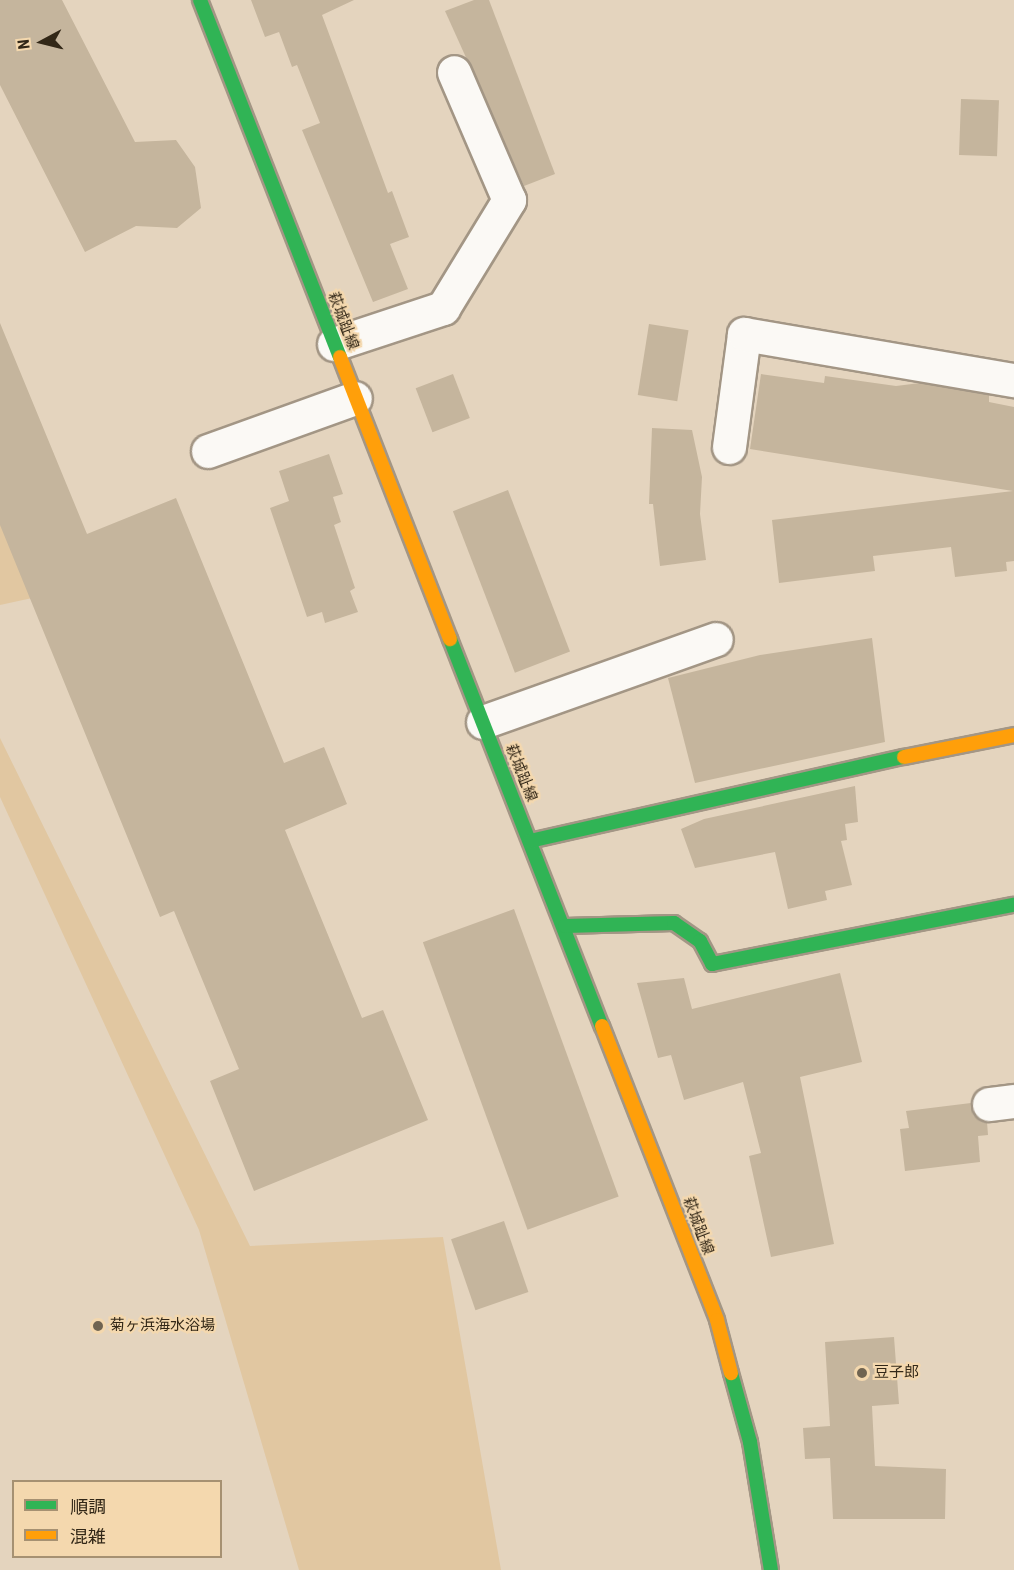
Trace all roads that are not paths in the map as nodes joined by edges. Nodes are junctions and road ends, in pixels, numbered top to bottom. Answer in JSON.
{"nodes":[{"id":1,"x":200,"y":0,"type":"edge"},
{"id":2,"x":454,"y":72,"type":"dead end"},
{"id":3,"x":334,"y":344,"type":"junction"},
{"id":4,"x":1014,"y":380,"type":"edge"},
{"id":5,"x":355,"y":398,"type":"junction"},
{"id":6,"x":729,"y":447,"type":"dead end"},
{"id":7,"x":208,"y":452,"type":"dead end"},
{"id":8,"x":716,"y":639,"type":"dead end"},
{"id":9,"x":483,"y":722,"type":"junction"},
{"id":10,"x":1014,"y":735,"type":"edge"},
{"id":11,"x":530,"y":841,"type":"junction"},
{"id":12,"x":1014,"y":904,"type":"edge"},
{"id":13,"x":565,"y":926,"type":"junction"},
{"id":14,"x":771,"y":1570,"type":"edge"}],
"edges":[{"from":1,"to":3,"type":"main road","name":"萩城趾線"},
{"from":2,"to":3,"type":"street"},
{"from":3,"to":5,"type":"main road","name":"萩城趾線"},
{"from":4,"to":6,"type":"street"},
{"from":5,"to":7,"type":"street"},
{"from":5,"to":9,"type":"main road","name":"萩城趾線"},
{"from":8,"to":9,"type":"street"},
{"from":9,"to":11,"type":"main road","name":"萩城趾線"},
{"from":10,"to":11,"type":"main road"},
{"from":11,"to":13,"type":"main road","name":"萩城趾線"},
{"from":12,"to":13,"type":"main road"},
{"from":13,"to":14,"type":"main road","name":"萩城趾線"}]}
